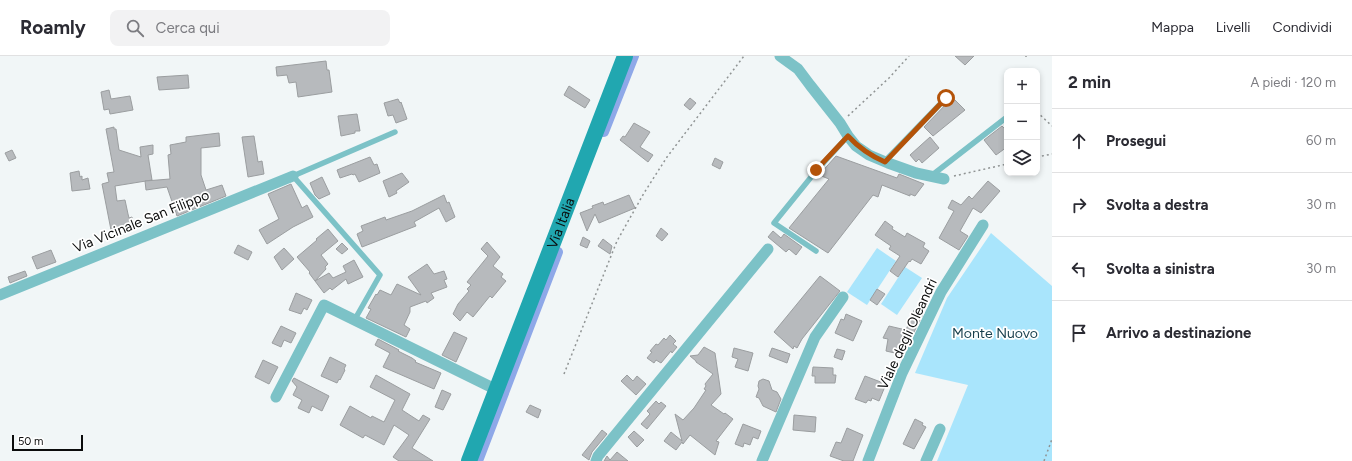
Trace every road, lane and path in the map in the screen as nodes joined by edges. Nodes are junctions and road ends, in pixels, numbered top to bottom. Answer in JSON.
{"nodes":[{"id":1,"x":625,"y":56,"type":"edge"},
{"id":2,"x":744,"y":56,"type":"edge"},
{"id":3,"x":780,"y":56,"type":"edge"},
{"id":4,"x":909,"y":56,"type":"edge"},
{"id":5,"x":946,"y":98,"type":"dead end"},
{"id":6,"x":1040,"y":115,"type":"edge"},
{"id":7,"x":1004,"y":119,"type":"edge"},
{"id":8,"x":840,"y":122,"type":"junction"},
{"id":9,"x":1052,"y":126,"type":"edge"},
{"id":10,"x":395,"y":132,"type":"dead end"},
{"id":11,"x":848,"y":136,"type":"junction"},
{"id":12,"x":1052,"y":154,"type":"edge"},
{"id":13,"x":1040,"y":156,"type":"edge"},
{"id":14,"x":885,"y":162,"type":"junction"},
{"id":15,"x":1004,"y":165,"type":"edge"},
{"id":16,"x":293,"y":176,"type":"junction"},
{"id":17,"x":931,"y":176,"type":"junction"},
{"id":18,"x":944,"y":179,"type":"joint"},
{"id":19,"x":982,"y":225,"type":"dead end"},
{"id":20,"x":768,"y":249,"type":"dead end"},
{"id":21,"x":816,"y":251,"type":"dead end"},
{"id":22,"x":0,"y":295,"type":"edge"},
{"id":23,"x":844,"y":297,"type":"dead end"},
{"id":24,"x":355,"y":319,"type":"junction"},
{"id":25,"x":564,"y":374,"type":"dead end"},
{"id":26,"x":497,"y":390,"type":"junction"},
{"id":27,"x":276,"y":398,"type":"dead end"},
{"id":28,"x":940,"y":429,"type":"dead end"},
{"id":29,"x":1052,"y":439,"type":"edge"},
{"id":30,"x":469,"y":461,"type":"edge"},
{"id":31,"x":596,"y":461,"type":"edge"},
{"id":32,"x":762,"y":461,"type":"edge"},
{"id":33,"x":868,"y":461,"type":"edge"},
{"id":34,"x":926,"y":461,"type":"edge"},
{"id":35,"x":1044,"y":461,"type":"edge"}],
"edges":[{"from":1,"to":26,"type":"street","name":"Via Italia"},
{"from":2,"to":25,"type":"path"},
{"from":3,"to":8,"type":"street"},
{"from":4,"to":8,"type":"path"},
{"from":5,"to":14,"type":"lane"},
{"from":6,"to":9,"type":"path"},
{"from":7,"to":17,"type":"lane"},
{"from":8,"to":11,"type":"street"},
{"from":10,"to":16,"type":"lane"},
{"from":11,"to":14,"type":"street"},
{"from":11,"to":21,"type":"lane"},
{"from":12,"to":13,"type":"path"},
{"from":14,"to":17,"type":"street"},
{"from":15,"to":18,"type":"path"},
{"from":16,"to":22,"type":"street","name":"Via Vicinale San Filippo"},
{"from":16,"to":24,"type":"lane"},
{"from":17,"to":18,"type":"street"},
{"from":19,"to":33,"type":"street","name":"Viale degli Oleandri"},
{"from":20,"to":31,"type":"street"},
{"from":23,"to":32,"type":"street"},
{"from":24,"to":26,"type":"street"},
{"from":24,"to":27,"type":"street"},
{"from":26,"to":30,"type":"street","name":"Via Italia"},
{"from":28,"to":34,"type":"street"},
{"from":29,"to":35,"type":"path"}]}
